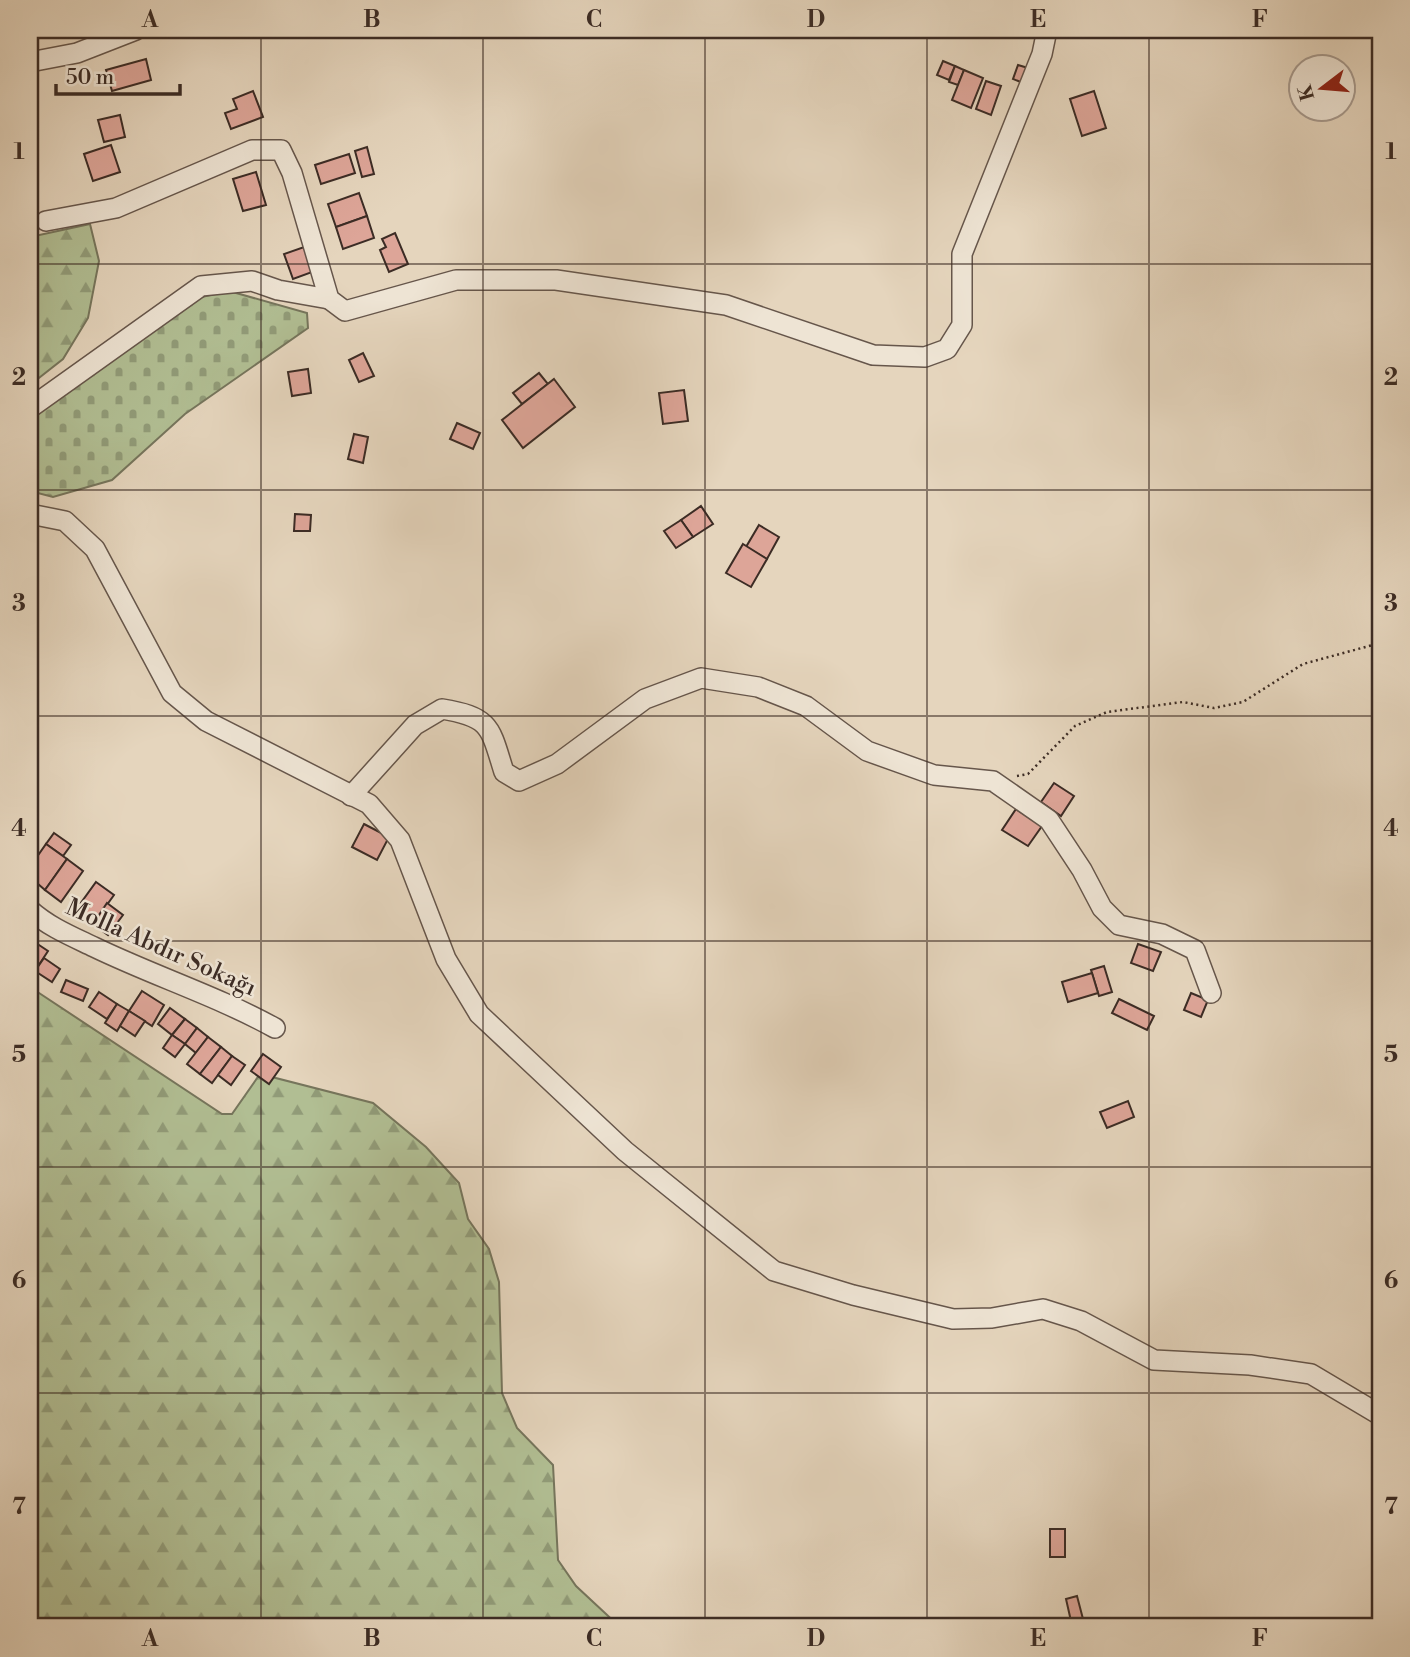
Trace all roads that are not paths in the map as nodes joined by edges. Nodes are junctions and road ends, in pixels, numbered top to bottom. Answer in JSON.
{"nodes":[{"id":1,"x":135,"y":30,"type":"edge"},
{"id":2,"x":1047,"y":30,"type":"edge"},
{"id":3,"x":30,"y":62,"type":"edge"},
{"id":4,"x":46,"y":221,"type":"dead end"},
{"id":5,"x":329,"y":299,"type":"junction"},
{"id":6,"x":30,"y":408,"type":"edge"},
{"id":7,"x":30,"y":514,"type":"edge"},
{"id":8,"x":351,"y":796,"type":"junction"},
{"id":9,"x":34,"y":918,"type":"edge"},
{"id":10,"x":1211,"y":993,"type":"dead end"},
{"id":11,"x":275,"y":1028,"type":"dead end"},
{"id":12,"x":1380,"y":1415,"type":"edge"}],
"edges":[{"from":1,"to":3,"type":"street"},
{"from":2,"to":5,"type":"street"},
{"from":4,"to":5,"type":"street"},
{"from":5,"to":6,"type":"street"},
{"from":7,"to":8,"type":"street"},
{"from":8,"to":10,"type":"street"},
{"from":8,"to":12,"type":"street"},
{"from":9,"to":11,"type":"street","name":"Molla Abdır Sokağı"}]}
